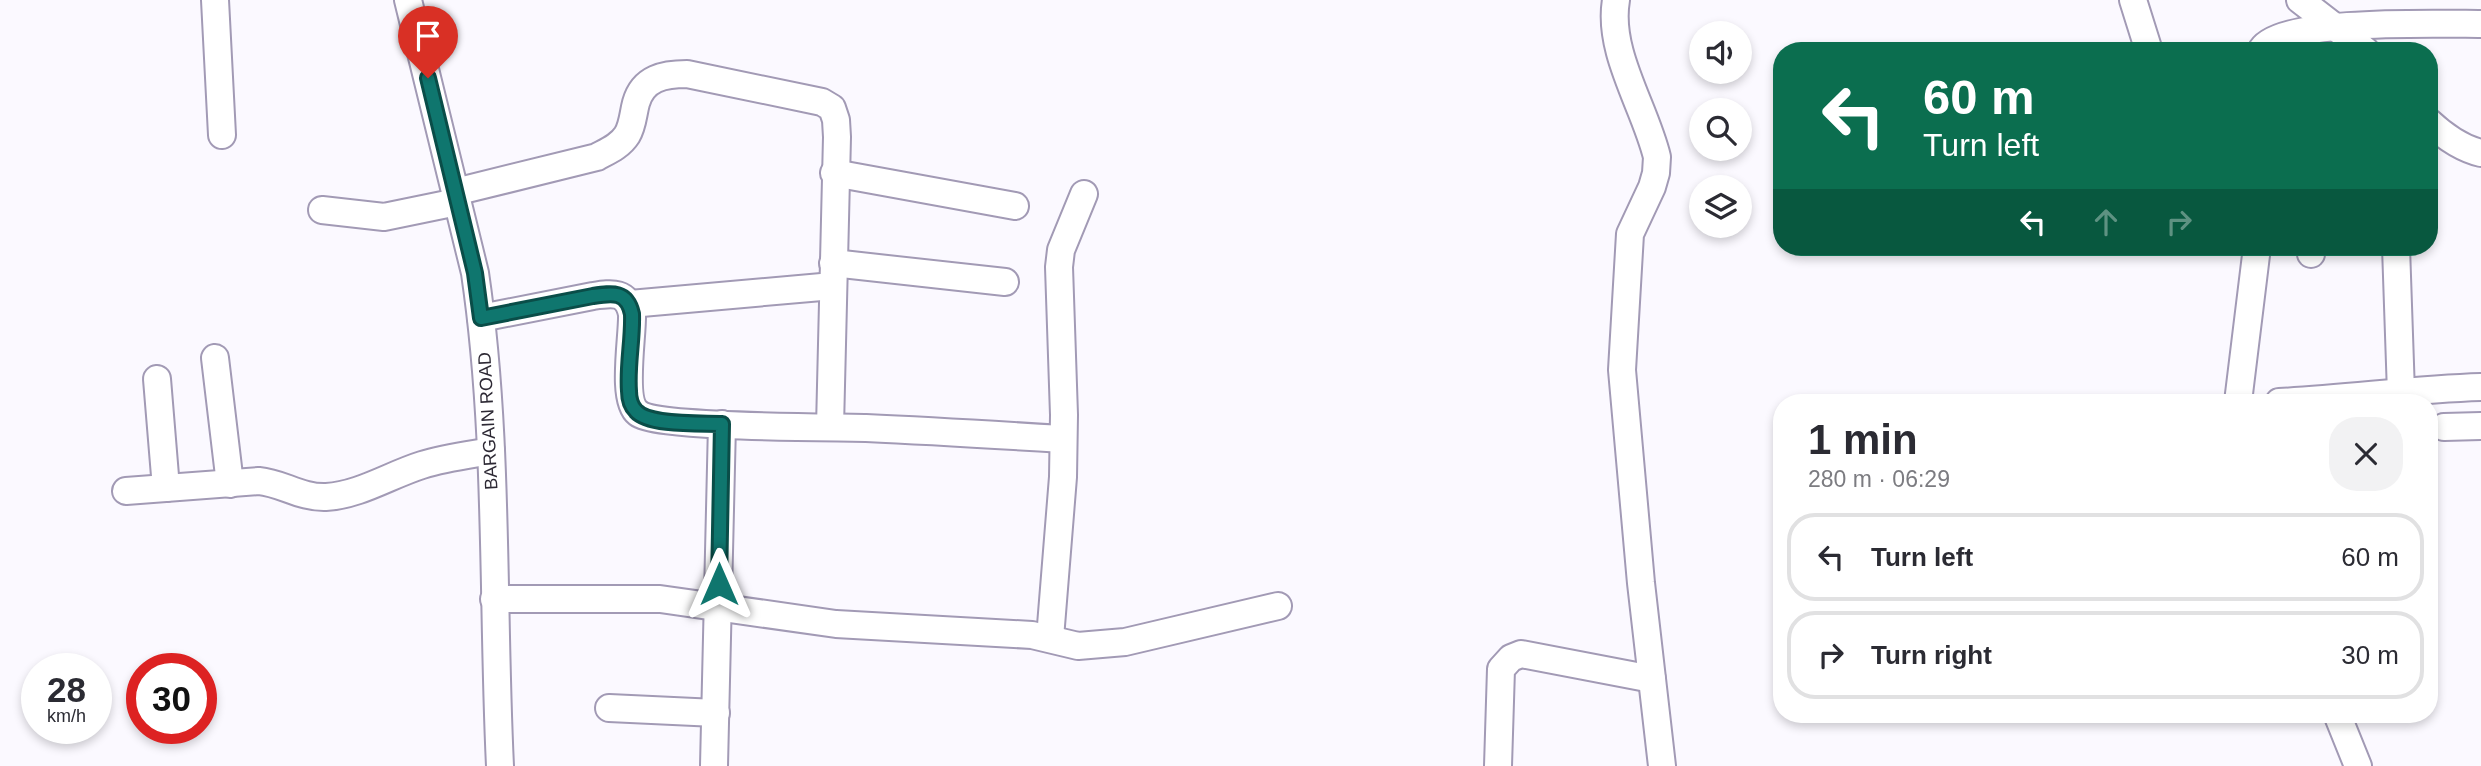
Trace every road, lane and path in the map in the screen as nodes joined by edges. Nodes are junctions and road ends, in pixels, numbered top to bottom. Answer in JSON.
{"nodes":[{"id":1,"x":215,"y":0,"type":"edge"},
{"id":2,"x":408,"y":0,"type":"edge"},
{"id":3,"x":1616,"y":0,"type":"edge"},
{"id":4,"x":2133,"y":0,"type":"edge"},
{"id":5,"x":2300,"y":0,"type":"edge"},
{"id":6,"x":2421,"y":12,"type":"edge"},
{"id":7,"x":2481,"y":24,"type":"edge"},
{"id":8,"x":2334,"y":26,"type":"junction"},
{"id":9,"x":2146,"y":42,"type":"edge"},
{"id":10,"x":2268,"y":42,"type":"edge"},
{"id":11,"x":2354,"y":42,"type":"edge"},
{"id":12,"x":222,"y":135,"type":"dead end"},
{"id":13,"x":2442,"y":145,"type":"edge"},
{"id":14,"x":2481,"y":153,"type":"edge"},
{"id":15,"x":834,"y":173,"type":"junction"},
{"id":16,"x":1084,"y":194,"type":"dead end"},
{"id":17,"x":456,"y":197,"type":"junction"},
{"id":18,"x":1015,"y":206,"type":"dead end"},
{"id":19,"x":322,"y":210,"type":"dead end"},
{"id":20,"x":2256,"y":256,"type":"edge"},
{"id":21,"x":2396,"y":256,"type":"edge"},
{"id":22,"x":833,"y":274,"type":"junction"},
{"id":23,"x":1006,"y":282,"type":"dead end"},
{"id":24,"x":630,"y":303,"type":"junction"},
{"id":25,"x":481,"y":318,"type":"junction"},
{"id":26,"x":215,"y":358,"type":"dead end"},
{"id":27,"x":157,"y":379,"type":"dead end"},
{"id":28,"x":2481,"y":387,"type":"edge"},
{"id":29,"x":2401,"y":393,"type":"junction"},
{"id":30,"x":2239,"y":394,"type":"edge"},
{"id":31,"x":2387,"y":394,"type":"edge"},
{"id":32,"x":722,"y":424,"type":"junction"},
{"id":33,"x":2481,"y":426,"type":"edge"},
{"id":34,"x":830,"y":427,"type":"junction"},
{"id":35,"x":2444,"y":427,"type":"dead end"},
{"id":36,"x":1063,"y":439,"type":"junction"},
{"id":37,"x":491,"y":451,"type":"junction"},
{"id":38,"x":230,"y":484,"type":"junction"},
{"id":39,"x":166,"y":488,"type":"junction"},
{"id":40,"x":126,"y":491,"type":"dead end"},
{"id":41,"x":494,"y":599,"type":"junction"},
{"id":42,"x":1278,"y":606,"type":"dead end"},
{"id":43,"x":719,"y":608,"type":"junction"},
{"id":44,"x":1050,"y":638,"type":"junction"},
{"id":45,"x":1652,"y":680,"type":"junction"},
{"id":46,"x":609,"y":708,"type":"dead end"},
{"id":47,"x":716,"y":713,"type":"junction"},
{"id":48,"x":2341,"y":723,"type":"edge"},
{"id":49,"x":500,"y":766,"type":"edge"},
{"id":50,"x":714,"y":766,"type":"edge"},
{"id":51,"x":1498,"y":766,"type":"edge"},
{"id":52,"x":1662,"y":766,"type":"edge"},
{"id":53,"x":2358,"y":766,"type":"edge"}],
"edges":[{"from":1,"to":12,"type":"street"},
{"from":2,"to":17,"type":"street","name":"BARGAIN ROAD"},
{"from":3,"to":45,"type":"street"},
{"from":4,"to":9,"type":"street"},
{"from":5,"to":8,"type":"street"},
{"from":6,"to":7,"type":"street"},
{"from":6,"to":8,"type":"street"},
{"from":8,"to":10,"type":"street"},
{"from":8,"to":11,"type":"street"},
{"from":13,"to":14,"type":"street"},
{"from":15,"to":17,"type":"street"},
{"from":15,"to":18,"type":"street"},
{"from":15,"to":22,"type":"street"},
{"from":16,"to":36,"type":"street"},
{"from":17,"to":19,"type":"street"},
{"from":17,"to":25,"type":"street","name":"BARGAIN ROAD"},
{"from":20,"to":30,"type":"street"},
{"from":21,"to":29,"type":"street"},
{"from":22,"to":23,"type":"street"},
{"from":22,"to":24,"type":"street"},
{"from":22,"to":34,"type":"street"},
{"from":24,"to":25,"type":"street"},
{"from":24,"to":32,"type":"street"},
{"from":25,"to":37,"type":"street","name":"BARGAIN ROAD"},
{"from":26,"to":38,"type":"street"},
{"from":27,"to":39,"type":"street"},
{"from":28,"to":29,"type":"street"},
{"from":29,"to":31,"type":"street"},
{"from":32,"to":34,"type":"street"},
{"from":32,"to":43,"type":"street"},
{"from":33,"to":35,"type":"street"},
{"from":34,"to":36,"type":"street"},
{"from":36,"to":44,"type":"street"},
{"from":37,"to":38,"type":"street"},
{"from":37,"to":41,"type":"street","name":"BARGAIN ROAD"},
{"from":38,"to":39,"type":"street"},
{"from":39,"to":40,"type":"street"},
{"from":41,"to":43,"type":"street"},
{"from":41,"to":49,"type":"street","name":"BARGAIN ROAD"},
{"from":42,"to":44,"type":"street"},
{"from":43,"to":44,"type":"street"},
{"from":43,"to":47,"type":"street"},
{"from":45,"to":51,"type":"street"},
{"from":45,"to":52,"type":"street"},
{"from":46,"to":47,"type":"street"},
{"from":47,"to":50,"type":"street"},
{"from":48,"to":53,"type":"street"}]}
